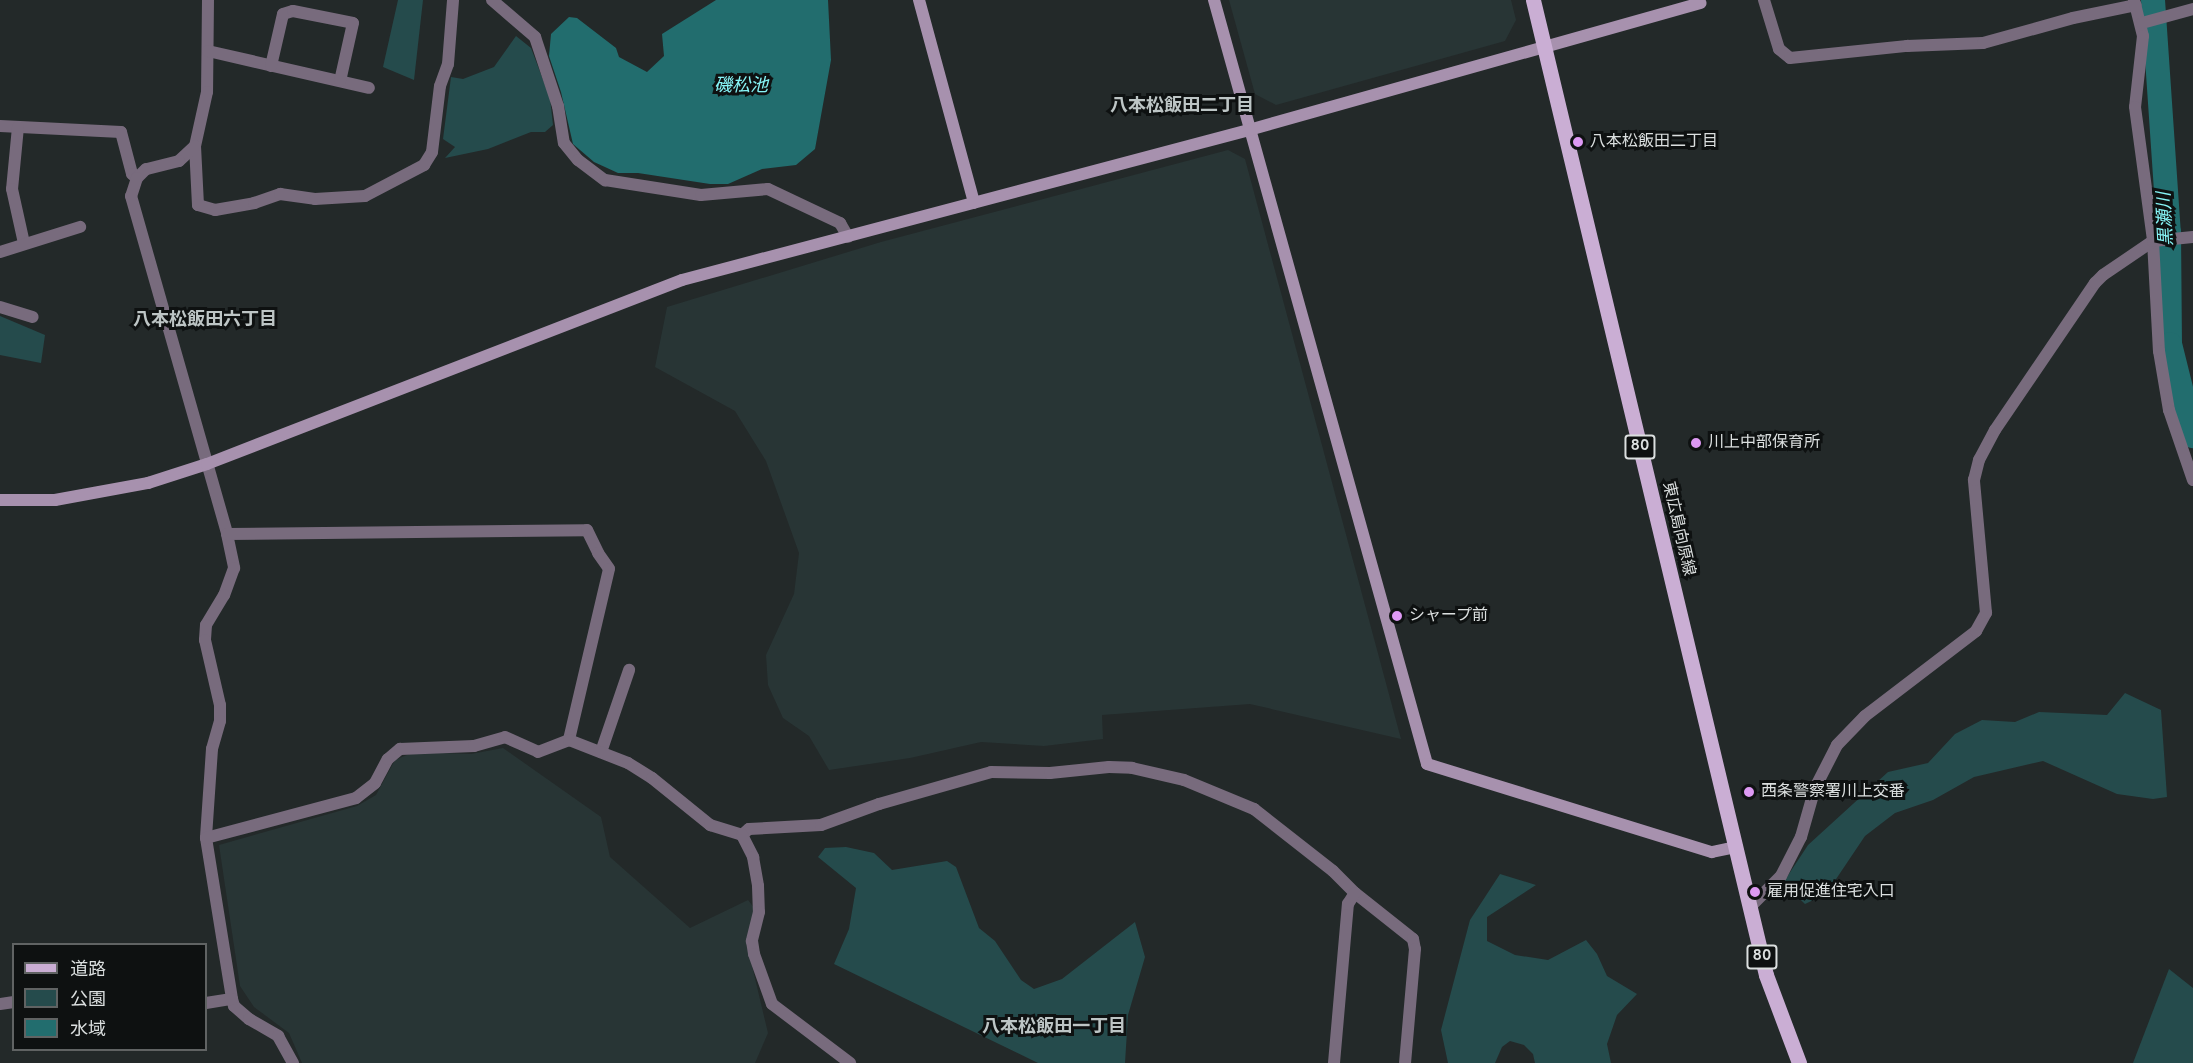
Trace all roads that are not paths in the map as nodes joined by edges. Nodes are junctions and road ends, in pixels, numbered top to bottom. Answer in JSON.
{"nodes":[{"id":1,"x":208,"y":0,"type":"edge"},
{"id":2,"x":453,"y":0,"type":"edge"},
{"id":3,"x":492,"y":0,"type":"edge"},
{"id":4,"x":919,"y":0,"type":"edge"},
{"id":5,"x":1214,"y":0,"type":"edge"},
{"id":6,"x":1533,"y":0,"type":"edge"},
{"id":7,"x":1764,"y":0,"type":"edge"},
{"id":8,"x":1704,"y":2,"type":"edge"},
{"id":9,"x":2135,"y":3,"type":"edge"},
{"id":10,"x":2193,"y":9,"type":"edge"},
{"id":11,"x":2142,"y":23,"type":"junction"},
{"id":12,"x":1544,"y":46,"type":"junction"},
{"id":13,"x":208,"y":51,"type":"junction"},
{"id":14,"x":271,"y":66,"type":"junction"},
{"id":15,"x":340,"y":81,"type":"junction"},
{"id":16,"x":369,"y":88,"type":"dead end"},
{"id":17,"x":0,"y":126,"type":"edge"},
{"id":18,"x":18,"y":127,"type":"junction"},
{"id":19,"x":1250,"y":130,"type":"junction"},
{"id":20,"x":195,"y":147,"type":"junction"},
{"id":21,"x":137,"y":178,"type":"junction"},
{"id":22,"x":6,"y":191,"type":"edge"},
{"id":23,"x":974,"y":203,"type":"junction"},
{"id":24,"x":80,"y":227,"type":"dead end"},
{"id":25,"x":848,"y":237,"type":"junction"},
{"id":26,"x":2193,"y":237,"type":"edge"},
{"id":27,"x":2153,"y":241,"type":"junction"},
{"id":28,"x":24,"y":243,"type":"junction"},
{"id":29,"x":0,"y":252,"type":"edge"},
{"id":30,"x":0,"y":306,"type":"edge"},
{"id":31,"x":32,"y":317,"type":"dead end"},
{"id":32,"x":207,"y":464,"type":"junction"},
{"id":33,"x":2193,"y":480,"type":"edge"},
{"id":34,"x":0,"y":500,"type":"edge"},
{"id":35,"x":227,"y":534,"type":"junction"},
{"id":36,"x":629,"y":670,"type":"dead end"},
{"id":37,"x":569,"y":740,"type":"junction"},
{"id":38,"x":601,"y":752,"type":"junction"},
{"id":39,"x":742,"y":835,"type":"junction"},
{"id":40,"x":206,"y":838,"type":"junction"},
{"id":41,"x":1736,"y":847,"type":"junction"},
{"id":42,"x":1355,"y":893,"type":"junction"},
{"id":43,"x":1751,"y":906,"type":"junction"},
{"id":44,"x":232,"y":999,"type":"junction"},
{"id":45,"x":207,"y":1003,"type":"edge"},
{"id":46,"x":293,"y":1063,"type":"edge"},
{"id":47,"x":850,"y":1063,"type":"edge"},
{"id":48,"x":1334,"y":1063,"type":"edge"},
{"id":49,"x":1405,"y":1063,"type":"edge"},
{"id":50,"x":1799,"y":1063,"type":"edge"}],
"edges":[{"from":1,"to":13,"type":"street"},
{"from":2,"to":20,"type":"street"},
{"from":3,"to":25,"type":"street"},
{"from":4,"to":23,"type":"street"},
{"from":5,"to":19,"type":"street"},
{"from":6,"to":12,"type":"main road","name":"東広島向原線","number":"80"},
{"from":7,"to":9,"type":"street"},
{"from":8,"to":12,"type":"street"},
{"from":9,"to":11,"type":"street"},
{"from":10,"to":11,"type":"street"},
{"from":11,"to":27,"type":"street"},
{"from":12,"to":19,"type":"street"},
{"from":12,"to":41,"type":"main road","name":"東広島向原線","number":"80"},
{"from":13,"to":14,"type":"street"},
{"from":13,"to":20,"type":"street"},
{"from":14,"to":15,"type":"street"},
{"from":14,"to":15,"type":"street"},
{"from":15,"to":16,"type":"street"},
{"from":17,"to":18,"type":"street"},
{"from":18,"to":21,"type":"street"},
{"from":18,"to":22,"type":"street"},
{"from":19,"to":23,"type":"street"},
{"from":19,"to":41,"type":"street"},
{"from":20,"to":21,"type":"street"},
{"from":21,"to":32,"type":"street"},
{"from":22,"to":28,"type":"street"},
{"from":23,"to":25,"type":"street"},
{"from":24,"to":28,"type":"street"},
{"from":25,"to":32,"type":"street"},
{"from":26,"to":27,"type":"street"},
{"from":27,"to":33,"type":"street"},
{"from":27,"to":43,"type":"street"},
{"from":28,"to":29,"type":"street"},
{"from":30,"to":31,"type":"street"},
{"from":32,"to":34,"type":"street"},
{"from":32,"to":35,"type":"street"},
{"from":35,"to":37,"type":"street"},
{"from":35,"to":40,"type":"street"},
{"from":36,"to":38,"type":"street"},
{"from":37,"to":38,"type":"street"},
{"from":37,"to":40,"type":"street"},
{"from":38,"to":39,"type":"street"},
{"from":39,"to":42,"type":"street"},
{"from":39,"to":47,"type":"street"},
{"from":40,"to":44,"type":"street"},
{"from":41,"to":43,"type":"main road","name":"東広島向原線","number":"80"},
{"from":42,"to":48,"type":"street"},
{"from":42,"to":49,"type":"street"},
{"from":43,"to":50,"type":"main road","name":"東広島向原線","number":"80"},
{"from":44,"to":45,"type":"street"},
{"from":44,"to":46,"type":"street"}]}
